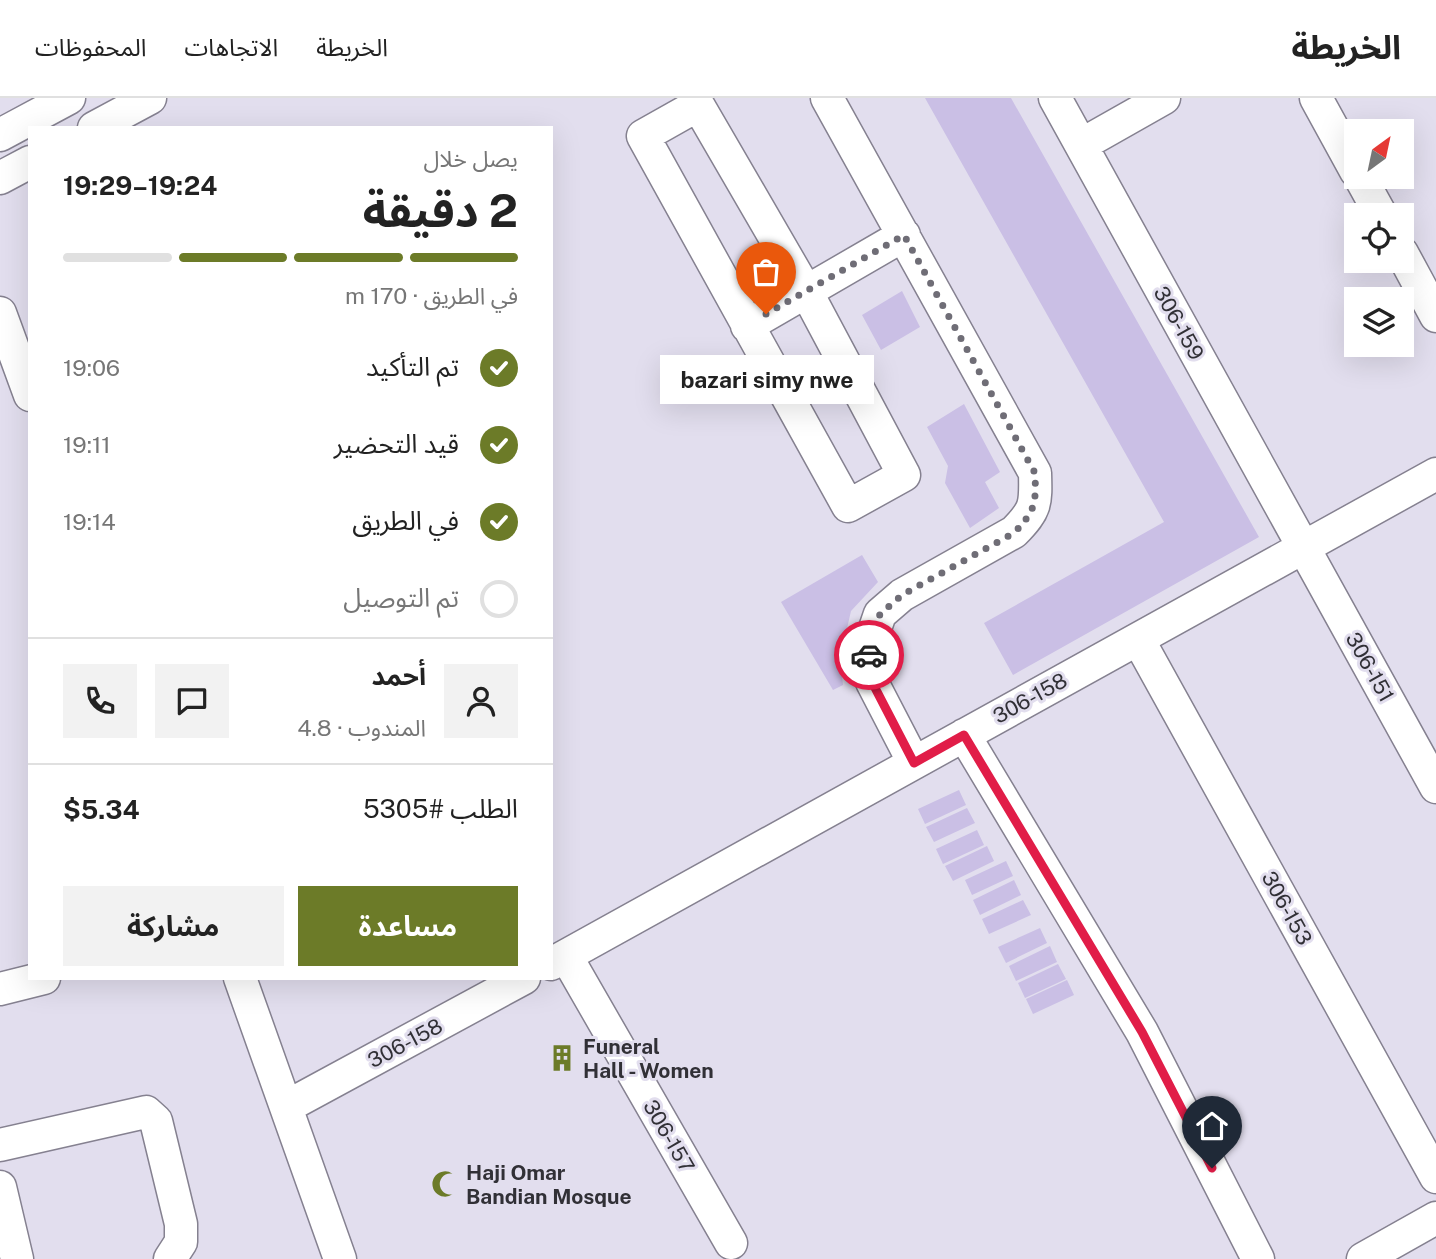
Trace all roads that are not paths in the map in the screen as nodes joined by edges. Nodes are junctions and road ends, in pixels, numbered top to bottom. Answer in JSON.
{"nodes":[{"id":1,"x":69,"y":98,"type":"edge"},
{"id":2,"x":150,"y":98,"type":"edge"},
{"id":3,"x":827,"y":98,"type":"edge"},
{"id":4,"x":1055,"y":98,"type":"edge"},
{"id":5,"x":1164,"y":98,"type":"edge"},
{"id":6,"x":1316,"y":98,"type":"edge"},
{"id":7,"x":98,"y":126,"type":"edge"},
{"id":8,"x":0,"y":135,"type":"edge"},
{"id":9,"x":1081,"y":145,"type":"junction"},
{"id":10,"x":1344,"y":149,"type":"edge"},
{"id":11,"x":28,"y":163,"type":"edge"},
{"id":12,"x":0,"y":178,"type":"edge"},
{"id":13,"x":904,"y":235,"type":"junction"},
{"id":14,"x":1413,"y":273,"type":"edge"},
{"id":15,"x":806,"y":291,"type":"junction"},
{"id":16,"x":0,"y":313,"type":"edge"},
{"id":17,"x":1436,"y":316,"type":"edge"},
{"id":18,"x":747,"y":326,"type":"junction"},
{"id":19,"x":28,"y":390,"type":"edge"},
{"id":20,"x":1436,"y":474,"type":"edge"},
{"id":21,"x":1303,"y":547,"type":"junction"},
{"id":22,"x":1138,"y":639,"type":"junction"},
{"id":23,"x":964,"y":735,"type":"junction"},
{"id":24,"x":914,"y":763,"type":"junction"},
{"id":25,"x":1436,"y":787,"type":"edge"},
{"id":26,"x":559,"y":960,"type":"edge"},
{"id":27,"x":36,"y":980,"type":"edge"},
{"id":28,"x":241,"y":980,"type":"edge"},
{"id":29,"x":520,"y":980,"type":"edge"},
{"id":30,"x":0,"y":989,"type":"edge"},
{"id":31,"x":286,"y":1107,"type":"junction"},
{"id":32,"x":0,"y":1145,"type":"edge"},
{"id":33,"x":1436,"y":1177,"type":"edge"},
{"id":34,"x":0,"y":1188,"type":"edge"},
{"id":35,"x":1436,"y":1218,"type":"edge"},
{"id":36,"x":731,"y":1243,"type":"dead end"},
{"id":37,"x":18,"y":1259,"type":"edge"},
{"id":38,"x":170,"y":1259,"type":"edge"},
{"id":39,"x":340,"y":1259,"type":"edge"},
{"id":40,"x":1258,"y":1259,"type":"edge"},
{"id":41,"x":1363,"y":1259,"type":"edge"}],
"edges":[{"from":1,"to":8,"type":"street"},
{"from":2,"to":7,"type":"street"},
{"from":3,"to":13,"type":"street"},
{"from":4,"to":9,"type":"street","name":"306-159"},
{"from":5,"to":9,"type":"street"},
{"from":6,"to":10,"type":"street"},
{"from":9,"to":21,"type":"street","name":"306-159"},
{"from":11,"to":12,"type":"street"},
{"from":13,"to":15,"type":"street"},
{"from":13,"to":24,"type":"street"},
{"from":14,"to":17,"type":"street"},
{"from":15,"to":18,"type":"street"},
{"from":15,"to":18,"type":"street"},
{"from":15,"to":18,"type":"street"},
{"from":16,"to":19,"type":"street"},
{"from":20,"to":21,"type":"street","name":"306-158"},
{"from":21,"to":22,"type":"street","name":"306-158"},
{"from":21,"to":25,"type":"street","name":"306-151"},
{"from":22,"to":23,"type":"street","name":"306-158"},
{"from":22,"to":33,"type":"street","name":"306-153"},
{"from":23,"to":24,"type":"street","name":"306-158"},
{"from":23,"to":40,"type":"street"},
{"from":24,"to":26,"type":"street","name":"306-158"},
{"from":26,"to":36,"type":"street","name":"306-157"},
{"from":27,"to":30,"type":"street"},
{"from":28,"to":31,"type":"street"},
{"from":29,"to":31,"type":"street","name":"306-158"},
{"from":31,"to":39,"type":"street"},
{"from":32,"to":38,"type":"street"},
{"from":34,"to":37,"type":"street"},
{"from":35,"to":41,"type":"street"}]}
